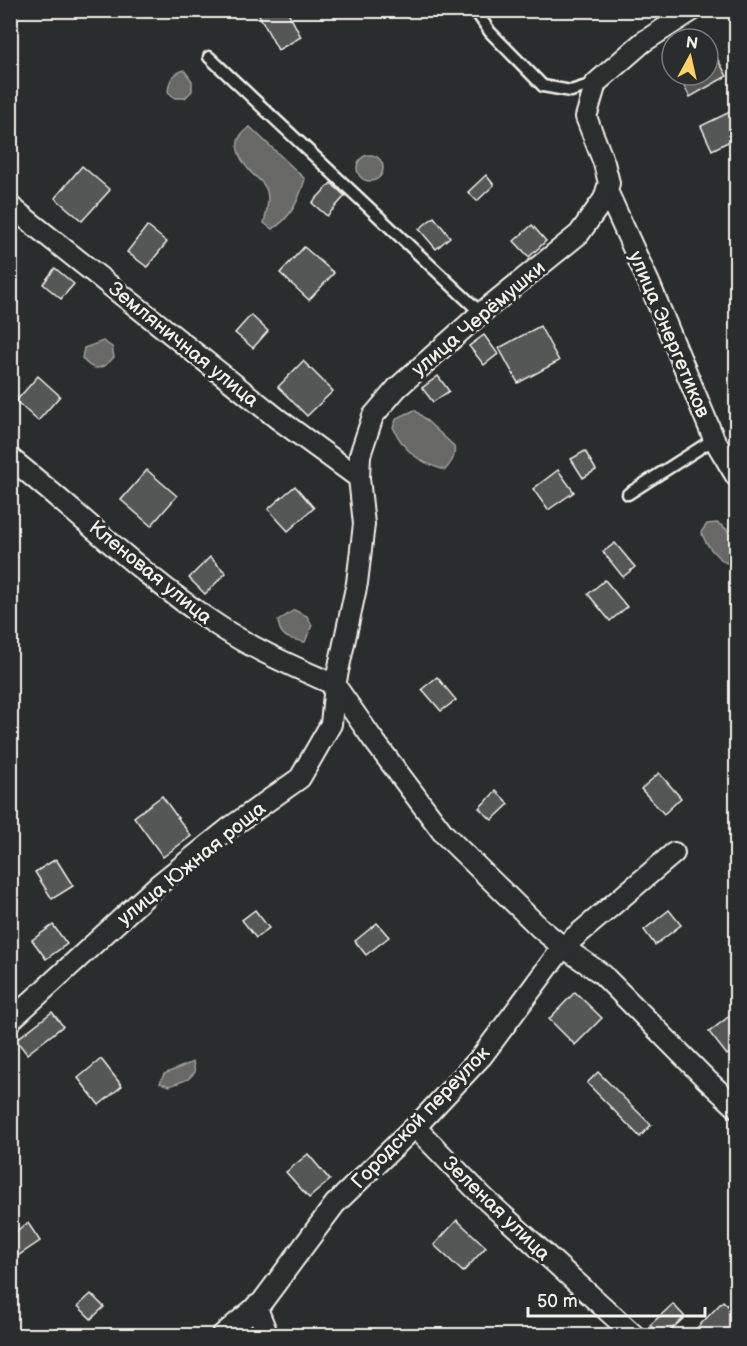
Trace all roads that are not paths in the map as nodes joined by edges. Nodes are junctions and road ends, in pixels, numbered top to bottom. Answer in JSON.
{"nodes":[{"id":1,"x":475,"y":10,"type":"edge"},
{"id":2,"x":693,"y":10,"type":"edge"},
{"id":3,"x":209,"y":57,"type":"dead end"},
{"id":4,"x":596,"y":83,"type":"junction"},
{"id":5,"x":607,"y":191,"type":"junction"},
{"id":6,"x":10,"y":206,"type":"edge"},
{"id":7,"x":482,"y":313,"type":"junction"},
{"id":8,"x":714,"y":439,"type":"junction"},
{"id":9,"x":10,"y":458,"type":"edge"},
{"id":10,"x":736,"y":476,"type":"edge"},
{"id":11,"x":359,"y":478,"type":"junction"},
{"id":12,"x":628,"y":494,"type":"dead end"},
{"id":13,"x":335,"y":685,"type":"junction"},
{"id":14,"x":674,"y":853,"type":"dead end"},
{"id":15,"x":562,"y":947,"type":"junction"},
{"id":16,"x":10,"y":1020,"type":"edge"},
{"id":17,"x":736,"y":1107,"type":"edge"},
{"id":18,"x":415,"y":1127,"type":"junction"},
{"id":19,"x":256,"y":1306,"type":"junction"},
{"id":20,"x":221,"y":1335,"type":"edge"},
{"id":21,"x":268,"y":1335,"type":"edge"},
{"id":22,"x":635,"y":1335,"type":"edge"}],
"edges":[{"from":1,"to":4,"type":"lane"},
{"from":2,"to":4,"type":"street"},
{"from":3,"to":7,"type":"lane"},
{"from":4,"to":5,"type":"street"},
{"from":5,"to":7,"type":"street","name":"улица Черёмушки"},
{"from":5,"to":8,"type":"street","name":"улица Энергетиков"},
{"from":6,"to":11,"type":"street","name":"Земляничная улица"},
{"from":7,"to":11,"type":"street","name":"улица Черёмушки"},
{"from":8,"to":10,"type":"street","name":"улица Энергетиков"},
{"from":8,"to":12,"type":"lane"},
{"from":9,"to":13,"type":"street","name":"Кленовая улица"},
{"from":11,"to":13,"type":"street","name":"улица Черёмушки"},
{"from":13,"to":15,"type":"street"},
{"from":13,"to":16,"type":"street","name":"улица Южная роща"},
{"from":14,"to":15,"type":"street","name":"Городской переулок"},
{"from":15,"to":17,"type":"street"},
{"from":15,"to":18,"type":"street","name":"Городской переулок"},
{"from":18,"to":19,"type":"street","name":"Городской переулок"},
{"from":18,"to":22,"type":"street","name":"Зеленая улица"},
{"from":19,"to":20,"type":"street","name":"Городской переулок"},
{"from":19,"to":21,"type":"street"}]}
